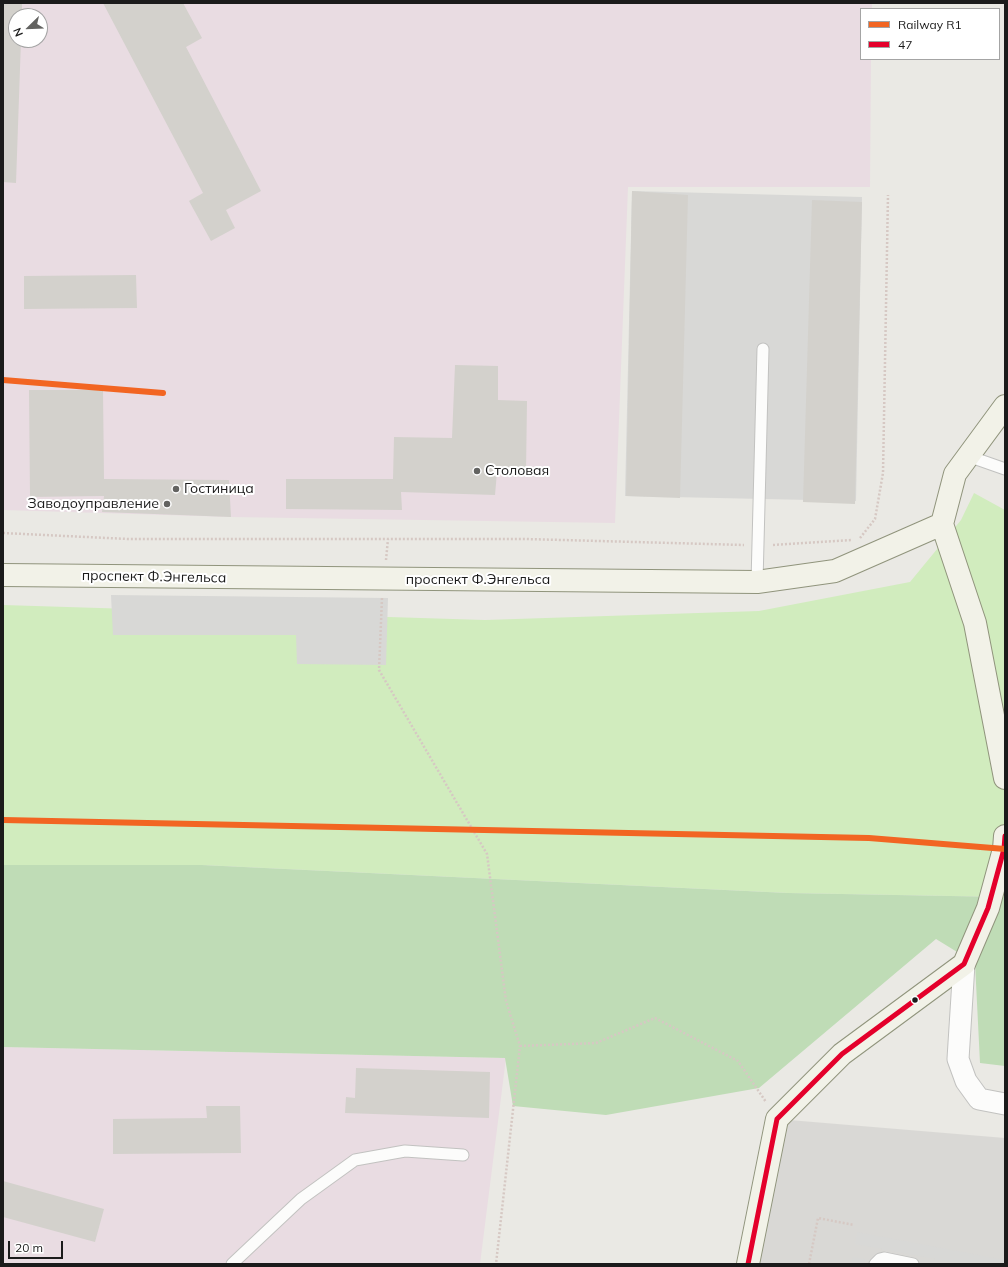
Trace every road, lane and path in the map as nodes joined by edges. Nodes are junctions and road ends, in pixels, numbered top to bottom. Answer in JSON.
{"nodes":[{"id":1,"x":888,"y":195,"type":"dead end"},
{"id":2,"x":763,"y":349,"type":"dead end"},
{"id":3,"x":1005,"y":406,"type":"edge"},
{"id":4,"x":968,"y":456,"type":"junction"},
{"id":5,"x":1005,"y":469,"type":"edge"},
{"id":6,"x":942,"y":524,"type":"junction"},
{"id":7,"x":3,"y":533,"type":"edge"},
{"id":8,"x":388,"y":539,"type":"junction"},
{"id":9,"x":758,"y":546,"type":"junction"},
{"id":10,"x":3,"y":575,"type":"edge"},
{"id":11,"x":383,"y":580,"type":"junction"},
{"id":12,"x":757,"y":582,"type":"junction"},
{"id":13,"x":1005,"y":778,"type":"edge"},
{"id":14,"x":1005,"y":836,"type":"edge"},
{"id":15,"x":964,"y":964,"type":"junction"},
{"id":16,"x":520,"y":1046,"type":"junction"},
{"id":17,"x":1005,"y":1104,"type":"edge"},
{"id":18,"x":777,"y":1119,"type":"junction"},
{"id":19,"x":463,"y":1156,"type":"dead end"},
{"id":20,"x":854,"y":1225,"type":"dead end"},
{"id":21,"x":232,"y":1264,"type":"edge"},
{"id":22,"x":496,"y":1264,"type":"edge"},
{"id":23,"x":748,"y":1264,"type":"edge"},
{"id":24,"x":809,"y":1264,"type":"edge"},
{"id":25,"x":875,"y":1264,"type":"edge"},
{"id":26,"x":913,"y":1264,"type":"edge"}],
"edges":[{"from":1,"to":9,"type":"path"},
{"from":2,"to":9,"type":"lane"},
{"from":3,"to":4,"type":"street"},
{"from":4,"to":5,"type":"lane"},
{"from":4,"to":6,"type":"street"},
{"from":6,"to":12,"type":"street","name":"проспект Ф.Энгельса"},
{"from":6,"to":13,"type":"street"},
{"from":7,"to":8,"type":"path"},
{"from":8,"to":9,"type":"path"},
{"from":8,"to":11,"type":"path"},
{"from":9,"to":12,"type":"lane"},
{"from":10,"to":11,"type":"street","name":"проспект Ф.Энгельса"},
{"from":11,"to":12,"type":"street","name":"проспект Ф.Энгельса"},
{"from":11,"to":16,"type":"path"},
{"from":14,"to":15,"type":"street"},
{"from":15,"to":17,"type":"street"},
{"from":15,"to":18,"type":"street"},
{"from":16,"to":18,"type":"path"},
{"from":16,"to":22,"type":"path"},
{"from":18,"to":23,"type":"street"},
{"from":19,"to":21,"type":"lane"},
{"from":20,"to":24,"type":"path"},
{"from":25,"to":26,"type":"lane"}]}
